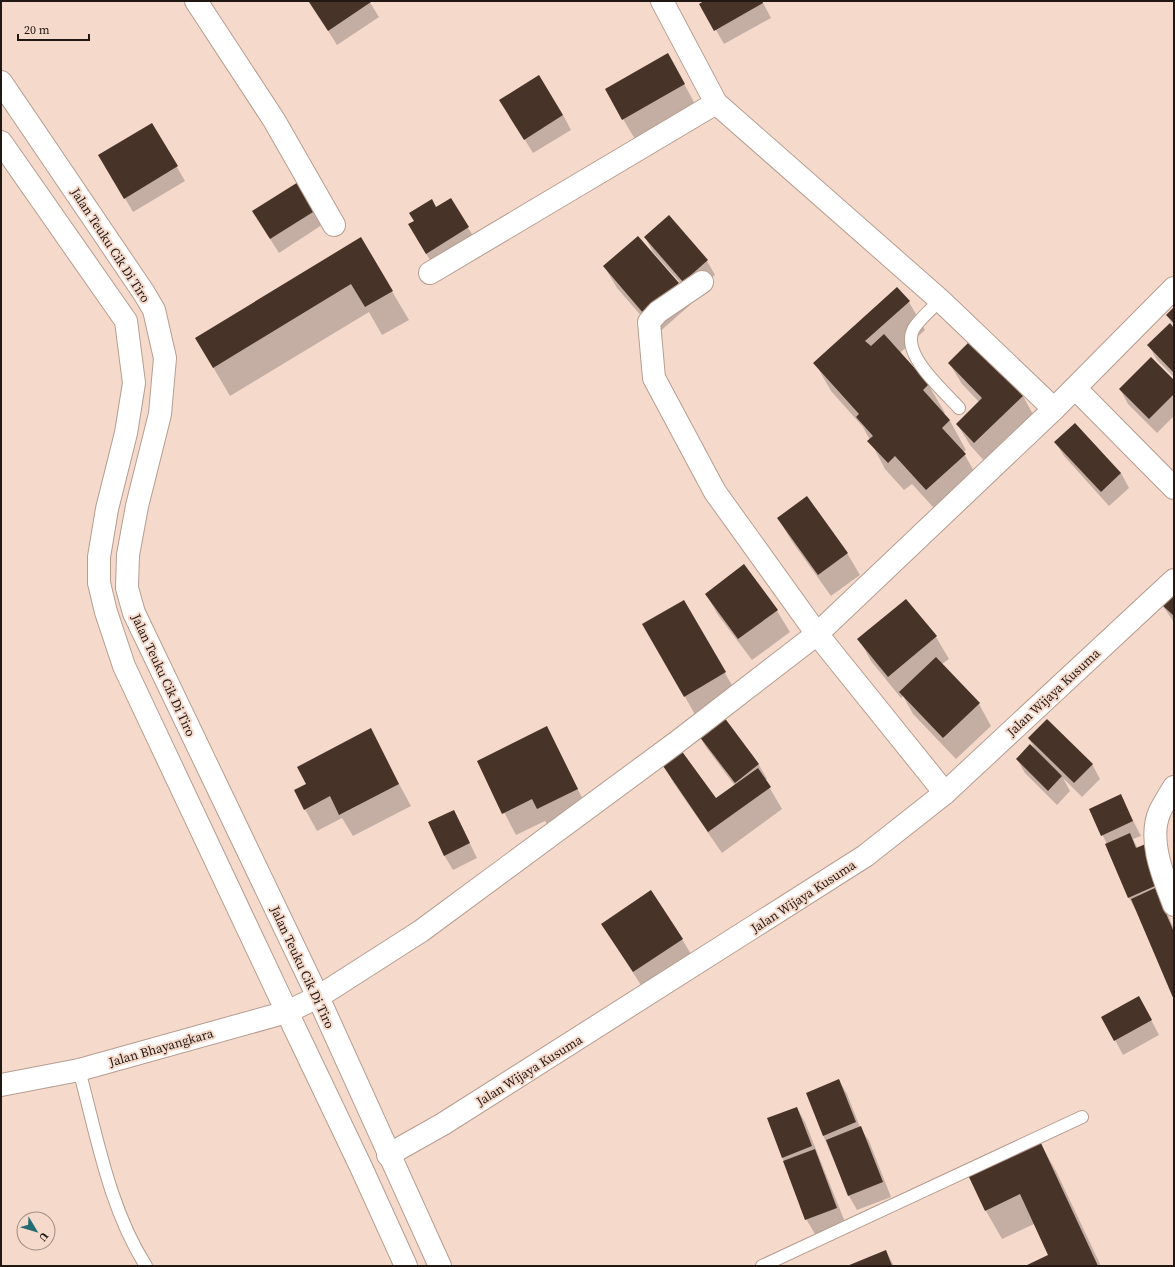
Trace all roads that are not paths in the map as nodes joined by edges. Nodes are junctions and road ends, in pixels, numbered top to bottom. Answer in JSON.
{"nodes":[{"id":1,"x":196,"y":1,"type":"edge"},
{"id":2,"x":662,"y":1,"type":"edge"},
{"id":3,"x":1,"y":82,"type":"edge"},
{"id":4,"x":716,"y":102,"type":"junction"},
{"id":5,"x":1,"y":142,"type":"edge"},
{"id":6,"x":60,"y":168,"type":"junction"},
{"id":7,"x":31,"y":188,"type":"junction"},
{"id":8,"x":334,"y":226,"type":"dead end"},
{"id":9,"x":430,"y":273,"type":"dead end"},
{"id":10,"x":702,"y":282,"type":"dead end"},
{"id":11,"x":1174,"y":288,"type":"edge"},
{"id":12,"x":940,"y":300,"type":"junction"},
{"id":13,"x":154,"y":310,"type":"junction"},
{"id":14,"x":126,"y":321,"type":"junction"},
{"id":15,"x":1075,"y":388,"type":"junction"},
{"id":16,"x":959,"y":408,"type":"dead end"},
{"id":17,"x":1054,"y":409,"type":"junction"},
{"id":18,"x":1174,"y":488,"type":"edge"},
{"id":19,"x":128,"y":555,"type":"junction"},
{"id":20,"x":99,"y":557,"type":"junction"},
{"id":21,"x":1174,"y":580,"type":"edge"},
{"id":22,"x":817,"y":634,"type":"junction"},
{"id":23,"x":1174,"y":787,"type":"edge"},
{"id":24,"x":945,"y":793,"type":"junction"},
{"id":25,"x":1172,"y":892,"type":"edge"},
{"id":26,"x":318,"y":997,"type":"junction"},
{"id":27,"x":287,"y":1012,"type":"junction"},
{"id":28,"x":79,"y":1070,"type":"junction"},
{"id":29,"x":1,"y":1085,"type":"edge"},
{"id":30,"x":1082,"y":1117,"type":"dead end"},
{"id":31,"x":388,"y":1155,"type":"junction"},
{"id":32,"x":438,"y":1265,"type":"edge"},
{"id":33,"x":146,"y":1266,"type":"edge"},
{"id":34,"x":406,"y":1266,"type":"edge"},
{"id":35,"x":762,"y":1266,"type":"edge"}],
"edges":[{"from":1,"to":8,"type":"street"},
{"from":2,"to":4,"type":"street"},
{"from":3,"to":6,"type":"street","name":"Jalan Teuku Cik Di Tiro"},
{"from":4,"to":9,"type":"street"},
{"from":4,"to":12,"type":"street"},
{"from":5,"to":7,"type":"street"},
{"from":6,"to":7,"type":"street"},
{"from":6,"to":13,"type":"street","name":"Jalan Teuku Cik Di Tiro"},
{"from":7,"to":14,"type":"street"},
{"from":10,"to":22,"type":"street"},
{"from":11,"to":15,"type":"street","name":"Jalan Bhayangkara"},
{"from":12,"to":16,"type":"lane"},
{"from":12,"to":17,"type":"street"},
{"from":13,"to":14,"type":"street"},
{"from":13,"to":19,"type":"street","name":"Jalan Teuku Cik Di Tiro"},
{"from":14,"to":20,"type":"street"},
{"from":15,"to":17,"type":"street","name":"Jalan Bhayangkara"},
{"from":15,"to":18,"type":"street"},
{"from":17,"to":22,"type":"street","name":"Jalan Bhayangkara"},
{"from":19,"to":20,"type":"street"},
{"from":19,"to":26,"type":"street","name":"Jalan Teuku Cik Di Tiro"},
{"from":20,"to":27,"type":"street"},
{"from":21,"to":24,"type":"street","name":"Jalan Wijaya Kusuma"},
{"from":22,"to":24,"type":"street"},
{"from":22,"to":26,"type":"street","name":"Jalan Bhayangkara"},
{"from":23,"to":25,"type":"street"},
{"from":24,"to":31,"type":"street","name":"Jalan Wijaya Kusuma"},
{"from":26,"to":27,"type":"street","name":"Jalan Bhayangkara"},
{"from":26,"to":31,"type":"street","name":"Jalan Teuku Cik Di Tiro"},
{"from":27,"to":28,"type":"street","name":"Jalan Bhayangkara"},
{"from":27,"to":34,"type":"street"},
{"from":28,"to":29,"type":"street","name":"Jalan Bhayangkara"},
{"from":28,"to":33,"type":"lane"},
{"from":30,"to":35,"type":"lane"},
{"from":31,"to":32,"type":"street","name":"Jalan Teuku Cik Di Tiro"}]}
